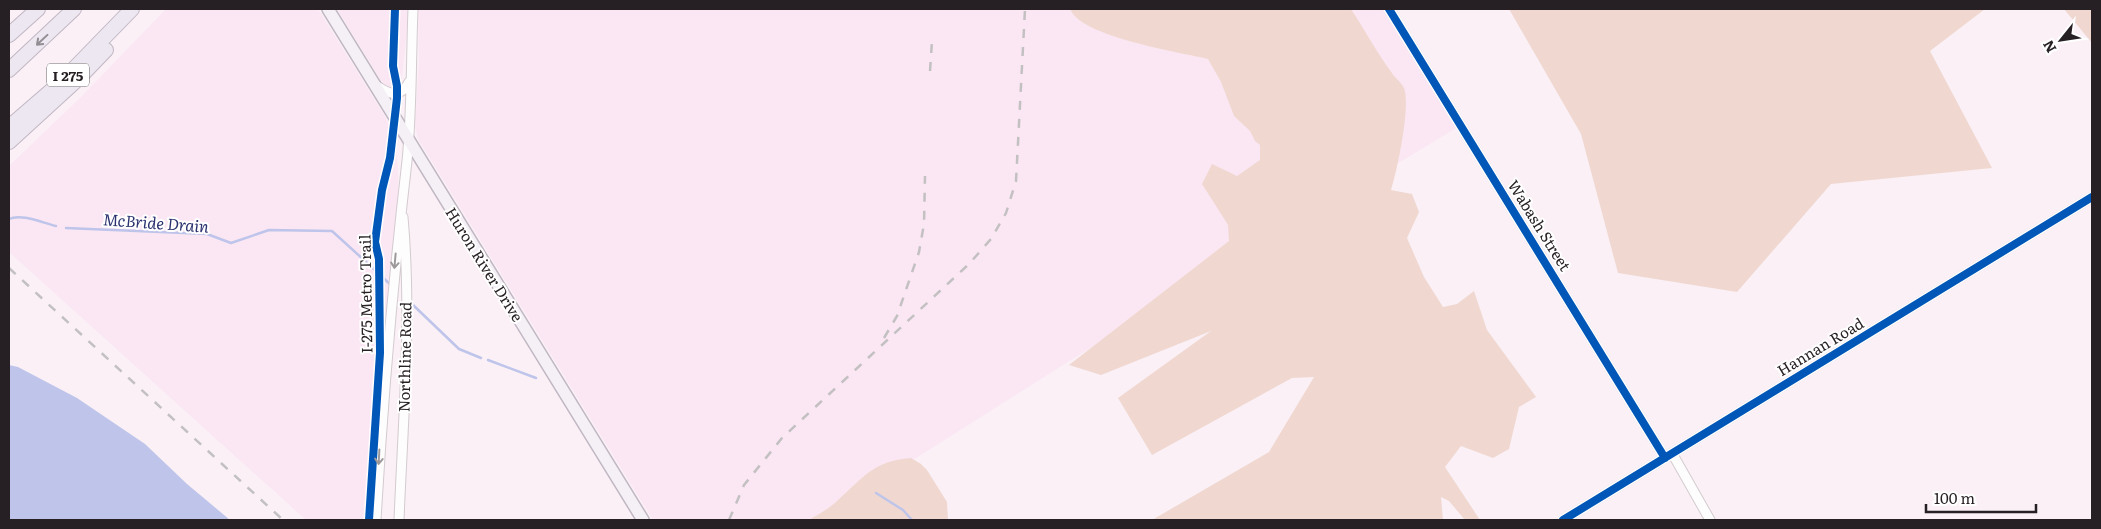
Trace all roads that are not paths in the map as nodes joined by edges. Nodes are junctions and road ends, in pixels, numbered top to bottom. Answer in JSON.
{"nodes":[{"id":1,"x":38,"y":9,"type":"edge"},
{"id":2,"x":74,"y":9,"type":"edge"},
{"id":3,"x":328,"y":9,"type":"edge"},
{"id":4,"x":413,"y":9,"type":"edge"},
{"id":5,"x":1389,"y":9,"type":"edge"},
{"id":6,"x":128,"y":14,"type":"edge"},
{"id":7,"x":9,"y":35,"type":"edge"},
{"id":8,"x":9,"y":70,"type":"edge"},
{"id":9,"x":410,"y":79,"type":"junction"},
{"id":10,"x":372,"y":82,"type":"junction"},
{"id":11,"x":9,"y":127,"type":"edge"},
{"id":12,"x":408,"y":138,"type":"junction"},
{"id":13,"x":9,"y":142,"type":"edge"},
{"id":14,"x":401,"y":195,"type":"junction"},
{"id":15,"x":2092,"y":197,"type":"edge"},
{"id":16,"x":1669,"y":455,"type":"junction"},
{"id":17,"x":376,"y":520,"type":"edge"},
{"id":18,"x":398,"y":520,"type":"edge"},
{"id":19,"x":643,"y":520,"type":"edge"},
{"id":20,"x":1563,"y":520,"type":"edge"},
{"id":21,"x":1710,"y":520,"type":"edge"}],
"edges":[{"from":1,"to":7,"type":"highway"},
{"from":2,"to":8,"type":"highway","number":"I 275","one_way":true},
{"from":3,"to":10,"type":"main road","name":"Huron River Drive"},
{"from":4,"to":9,"type":"street","name":"Northline Road"},
{"from":5,"to":16,"type":"street","name":"Wabash Street"},
{"from":6,"to":11,"type":"highway","number":"I 275"},
{"from":6,"to":13,"type":"highway"},
{"from":9,"to":10,"type":"street"},
{"from":9,"to":12,"type":"street","name":"Northline Road"},
{"from":10,"to":12,"type":"main road","name":"Huron River Drive"},
{"from":12,"to":14,"type":"street","name":"Northline Road"},
{"from":12,"to":19,"type":"main road","name":"Huron River Drive"},
{"from":14,"to":17,"type":"street","name":"Northline Road","one_way":true},
{"from":14,"to":18,"type":"street","name":"Northline Road"},
{"from":15,"to":16,"type":"street","name":"Hannan Road"},
{"from":16,"to":20,"type":"street","name":"Hannan Road"},
{"from":16,"to":21,"type":"street","name":"Wabash Street"}]}
